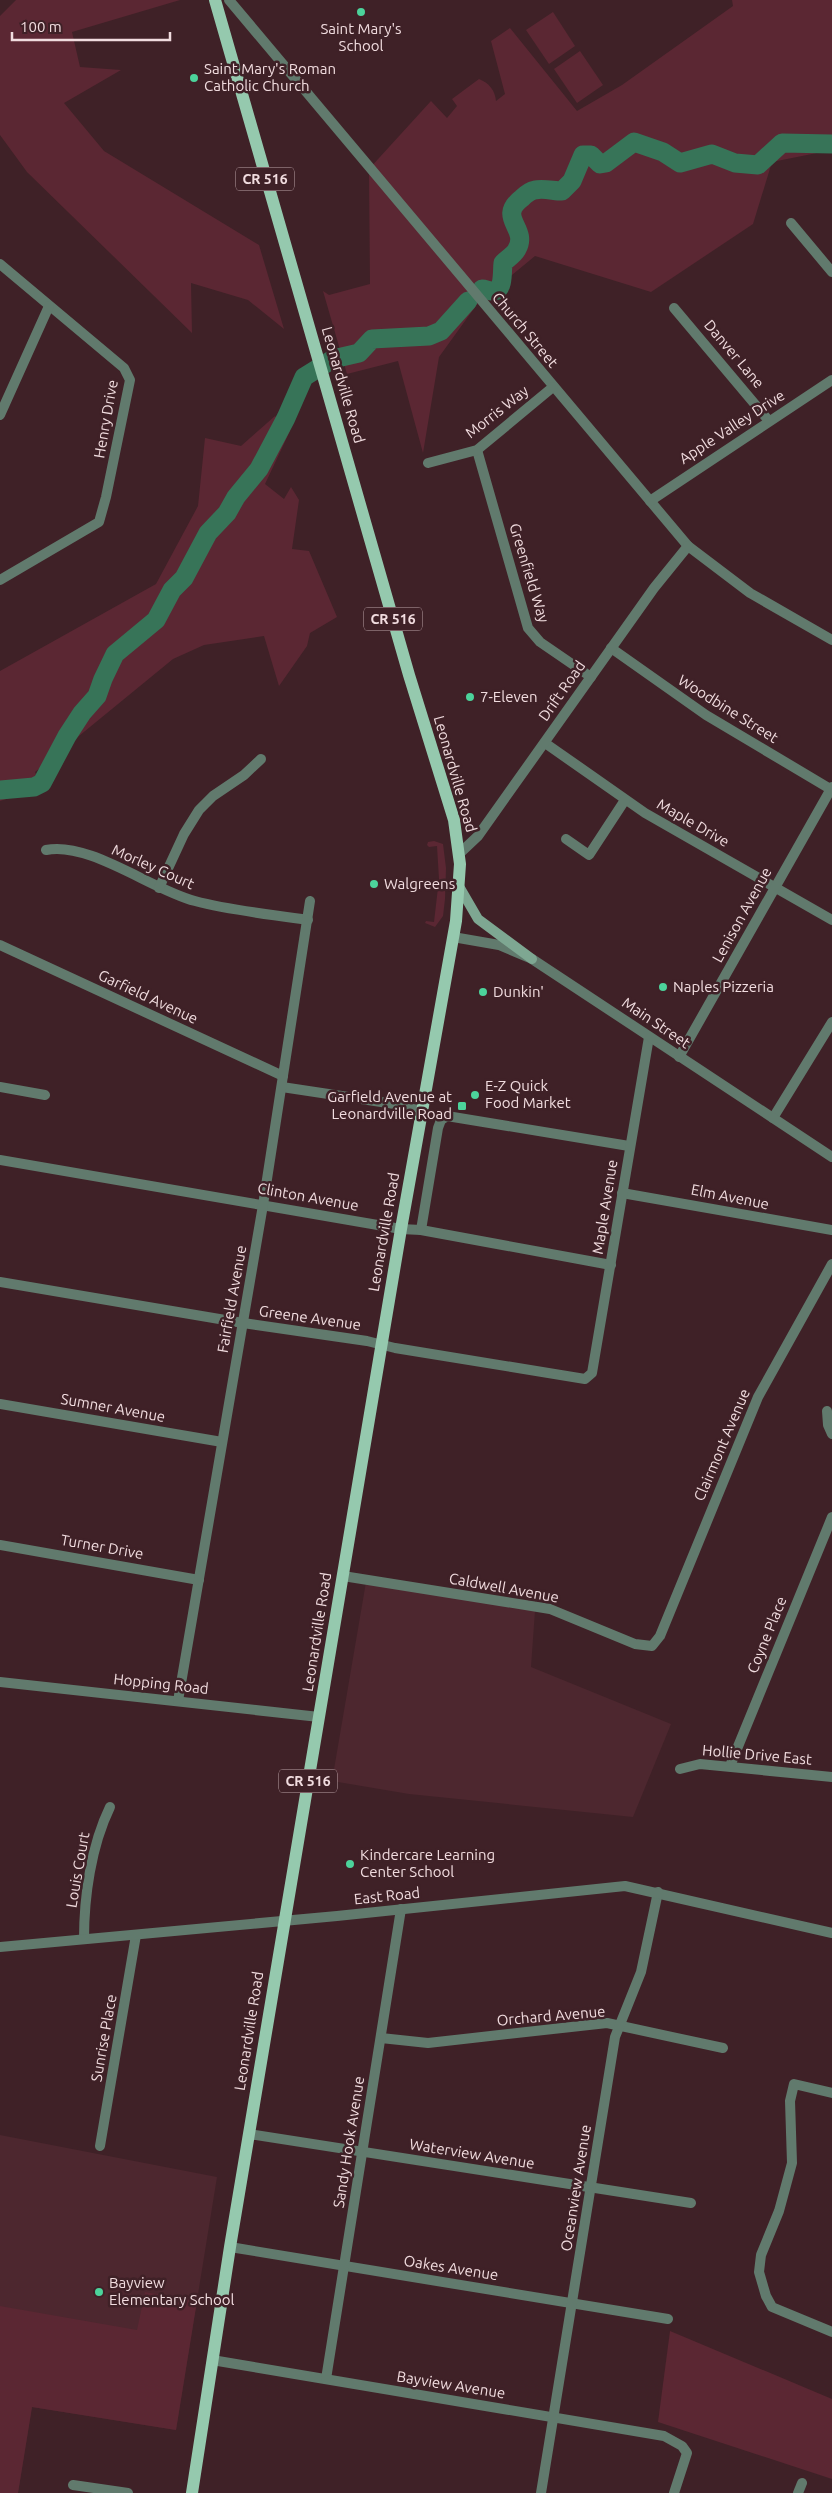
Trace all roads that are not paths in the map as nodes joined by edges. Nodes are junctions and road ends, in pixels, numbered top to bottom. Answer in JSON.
{"nodes":[{"id":1,"x":215,"y":0,"type":"edge"},
{"id":2,"x":229,"y":0,"type":"edge"},
{"id":3,"x":791,"y":223,"type":"dead end"},
{"id":4,"x":0,"y":264,"type":"edge"},
{"id":5,"x":832,"y":272,"type":"edge"},
{"id":6,"x":49,"y":306,"type":"junction"},
{"id":7,"x":674,"y":308,"type":"dead end"},
{"id":8,"x":832,"y":380,"type":"edge"},
{"id":9,"x":553,"y":387,"type":"junction"},
{"id":10,"x":0,"y":414,"type":"edge"},
{"id":11,"x":769,"y":422,"type":"junction"},
{"id":12,"x":477,"y":450,"type":"junction"},
{"id":13,"x":428,"y":462,"type":"dead end"},
{"id":14,"x":650,"y":501,"type":"junction"},
{"id":15,"x":688,"y":546,"type":"junction"},
{"id":16,"x":0,"y":580,"type":"edge"},
{"id":17,"x":832,"y":640,"type":"edge"},
{"id":18,"x":611,"y":648,"type":"junction"},
{"id":19,"x":591,"y":678,"type":"junction"},
{"id":20,"x":545,"y":743,"type":"junction"},
{"id":21,"x":261,"y":759,"type":"dead end"},
{"id":22,"x":832,"y":789,"type":"edge"},
{"id":23,"x":625,"y":800,"type":"junction"},
{"id":24,"x":566,"y":838,"type":"dead end"},
{"id":25,"x":46,"y":850,"type":"dead end"},
{"id":26,"x":460,"y":853,"type":"junction"},
{"id":27,"x":159,"y":888,"type":"junction"},
{"id":28,"x":460,"y":888,"type":"junction"},
{"id":29,"x":775,"y":888,"type":"junction"},
{"id":30,"x":310,"y":901,"type":"dead end"},
{"id":31,"x":308,"y":920,"type":"junction"},
{"id":32,"x":832,"y":920,"type":"edge"},
{"id":33,"x":453,"y":936,"type":"junction"},
{"id":34,"x":0,"y":945,"type":"edge"},
{"id":35,"x":532,"y":959,"type":"junction"},
{"id":36,"x":832,"y":1022,"type":"edge"},
{"id":37,"x":649,"y":1037,"type":"junction"},
{"id":38,"x":679,"y":1057,"type":"junction"},
{"id":39,"x":283,"y":1076,"type":"junction"},
{"id":40,"x":0,"y":1087,"type":"edge"},
{"id":41,"x":282,"y":1087,"type":"junction"},
{"id":42,"x":45,"y":1095,"type":"dead end"},
{"id":43,"x":421,"y":1108,"type":"junction"},
{"id":44,"x":773,"y":1118,"type":"junction"},
{"id":45,"x":629,"y":1146,"type":"junction"},
{"id":46,"x":832,"y":1157,"type":"edge"},
{"id":47,"x":0,"y":1160,"type":"edge"},
{"id":48,"x":622,"y":1193,"type":"junction"},
{"id":49,"x":263,"y":1204,"type":"junction"},
{"id":50,"x":400,"y":1229,"type":"junction"},
{"id":51,"x":421,"y":1230,"type":"junction"},
{"id":52,"x":832,"y":1230,"type":"edge"},
{"id":53,"x":611,"y":1264,"type":"junction"},
{"id":54,"x":832,"y":1264,"type":"edge"},
{"id":55,"x":0,"y":1282,"type":"edge"},
{"id":56,"x":243,"y":1324,"type":"junction"},
{"id":57,"x":381,"y":1344,"type":"junction"},
{"id":58,"x":586,"y":1379,"type":"joint"},
{"id":59,"x":0,"y":1404,"type":"edge"},
{"id":60,"x":827,"y":1411,"type":"dead end"},
{"id":61,"x":832,"y":1434,"type":"edge"},
{"id":62,"x":222,"y":1442,"type":"junction"},
{"id":63,"x":832,"y":1516,"type":"edge"},
{"id":64,"x":0,"y":1545,"type":"edge"},
{"id":65,"x":343,"y":1576,"type":"junction"},
{"id":66,"x":199,"y":1580,"type":"junction"},
{"id":67,"x":655,"y":1644,"type":"joint"},
{"id":68,"x":0,"y":1682,"type":"edge"},
{"id":69,"x":178,"y":1701,"type":"junction"},
{"id":70,"x":319,"y":1718,"type":"junction"},
{"id":71,"x":730,"y":1766,"type":"junction"},
{"id":72,"x":680,"y":1769,"type":"dead end"},
{"id":73,"x":832,"y":1777,"type":"edge"},
{"id":74,"x":110,"y":1807,"type":"dead end"},
{"id":75,"x":658,"y":1892,"type":"junction"},
{"id":76,"x":401,"y":1910,"type":"junction"},
{"id":77,"x":284,"y":1921,"type":"junction"},
{"id":78,"x":832,"y":1933,"type":"edge"},
{"id":79,"x":136,"y":1935,"type":"junction"},
{"id":80,"x":84,"y":1939,"type":"junction"},
{"id":81,"x":0,"y":1948,"type":"edge"},
{"id":82,"x":619,"y":2026,"type":"junction"},
{"id":83,"x":381,"y":2038,"type":"junction"},
{"id":84,"x":722,"y":2048,"type":"dead end"},
{"id":85,"x":832,"y":2093,"type":"edge"},
{"id":86,"x":249,"y":2134,"type":"junction"},
{"id":87,"x":100,"y":2146,"type":"dead end"},
{"id":88,"x":363,"y":2152,"type":"junction"},
{"id":89,"x":591,"y":2189,"type":"junction"},
{"id":90,"x":691,"y":2203,"type":"dead end"},
{"id":91,"x":230,"y":2247,"type":"junction"},
{"id":92,"x":344,"y":2266,"type":"junction"},
{"id":93,"x":572,"y":2304,"type":"junction"},
{"id":94,"x":668,"y":2319,"type":"dead end"},
{"id":95,"x":832,"y":2332,"type":"edge"},
{"id":96,"x":212,"y":2360,"type":"junction"},
{"id":97,"x":326,"y":2379,"type":"junction"},
{"id":98,"x":554,"y":2417,"type":"junction"},
{"id":99,"x":73,"y":2485,"type":"dead end"},
{"id":100,"x":128,"y":2493,"type":"edge"},
{"id":101,"x":192,"y":2493,"type":"edge"},
{"id":102,"x":542,"y":2493,"type":"edge"},
{"id":103,"x":674,"y":2493,"type":"edge"}],
"edges":[{"from":1,"to":26,"type":"main road","name":"Leonardville Road","number":"CR 516"},
{"from":2,"to":9,"type":"street","name":"Church Street"},
{"from":3,"to":5,"type":"street"},
{"from":4,"to":6,"type":"street","name":"Henry Drive"},
{"from":6,"to":10,"type":"street"},
{"from":6,"to":16,"type":"street","name":"Henry Drive"},
{"from":7,"to":11,"type":"street","name":"Danver Lane"},
{"from":8,"to":11,"type":"street","name":"Apple Valley Drive"},
{"from":9,"to":12,"type":"street","name":"Morris Way"},
{"from":9,"to":14,"type":"street","name":"Church Street"},
{"from":11,"to":14,"type":"street","name":"Apple Valley Drive"},
{"from":12,"to":13,"type":"street","name":"Morris Way"},
{"from":12,"to":19,"type":"street","name":"Greenfield Way"},
{"from":14,"to":15,"type":"street","name":"Church Street"},
{"from":15,"to":17,"type":"street","name":"Church Street"},
{"from":15,"to":18,"type":"street","name":"Drift Road"},
{"from":18,"to":19,"type":"street","name":"Drift Road"},
{"from":18,"to":22,"type":"street","name":"Woodbine Street"},
{"from":19,"to":20,"type":"street","name":"Drift Road"},
{"from":20,"to":23,"type":"street","name":"Maple Drive"},
{"from":20,"to":26,"type":"street","name":"Drift Road"},
{"from":21,"to":27,"type":"street"},
{"from":22,"to":29,"type":"street","name":"Lenison Avenue"},
{"from":23,"to":24,"type":"street"},
{"from":23,"to":29,"type":"street","name":"Maple Drive"},
{"from":25,"to":27,"type":"street","name":"Morley Court"},
{"from":26,"to":28,"type":"main road","name":"Leonardville Road","number":"CR 516"},
{"from":27,"to":31,"type":"street","name":"Morley Court"},
{"from":28,"to":33,"type":"main road","name":"Leonardville Road","number":"CR 516"},
{"from":28,"to":35,"type":"main road"},
{"from":29,"to":32,"type":"street","name":"Maple Drive"},
{"from":29,"to":38,"type":"street","name":"Lenison Avenue"},
{"from":30,"to":31,"type":"street","name":"Fairfield Avenue"},
{"from":31,"to":39,"type":"street","name":"Fairfield Avenue"},
{"from":33,"to":35,"type":"street","name":"Main Street"},
{"from":33,"to":43,"type":"main road","name":"Leonardville Road","number":"CR 516"},
{"from":34,"to":39,"type":"street","name":"Garfield Avenue"},
{"from":35,"to":37,"type":"street","name":"Main Street"},
{"from":36,"to":44,"type":"street"},
{"from":37,"to":38,"type":"street","name":"Main Street"},
{"from":37,"to":45,"type":"street","name":"Maple Avenue"},
{"from":38,"to":44,"type":"street","name":"Main Street"},
{"from":39,"to":41,"type":"street","name":"Fairfield Avenue"},
{"from":40,"to":42,"type":"street"},
{"from":41,"to":43,"type":"street"},
{"from":41,"to":49,"type":"street","name":"Fairfield Avenue"},
{"from":43,"to":50,"type":"main road","name":"Leonardville Road","number":"CR 516"},
{"from":44,"to":46,"type":"street","name":"Main Street"},
{"from":45,"to":48,"type":"street","name":"Maple Avenue"},
{"from":45,"to":51,"type":"street"},
{"from":47,"to":49,"type":"street","name":"Clinton Avenue"},
{"from":48,"to":52,"type":"street","name":"Elm Avenue"},
{"from":48,"to":53,"type":"street","name":"Maple Avenue"},
{"from":49,"to":50,"type":"street","name":"Clinton Avenue"},
{"from":49,"to":56,"type":"street","name":"Fairfield Avenue"},
{"from":50,"to":51,"type":"street","name":"Clinton Avenue"},
{"from":50,"to":57,"type":"main road","name":"Leonardville Road","number":"CR 516"},
{"from":51,"to":53,"type":"street","name":"Clinton Avenue"},
{"from":53,"to":58,"type":"street","name":"Maple Avenue"},
{"from":54,"to":67,"type":"street","name":"Clairmont Avenue"},
{"from":55,"to":56,"type":"street","name":"Greene Avenue"},
{"from":56,"to":57,"type":"street","name":"Greene Avenue"},
{"from":56,"to":62,"type":"street","name":"Fairfield Avenue"},
{"from":57,"to":58,"type":"street","name":"Greene Avenue"},
{"from":57,"to":65,"type":"main road","name":"Leonardville Road","number":"CR 516"},
{"from":59,"to":62,"type":"street","name":"Sumner Avenue"},
{"from":60,"to":61,"type":"street"},
{"from":62,"to":66,"type":"street","name":"Fairfield Avenue"},
{"from":63,"to":71,"type":"street","name":"Coyne Place"},
{"from":64,"to":66,"type":"street","name":"Turner Drive"},
{"from":65,"to":67,"type":"street","name":"Caldwell Avenue"},
{"from":65,"to":70,"type":"main road","name":"Leonardville Road","number":"CR 516"},
{"from":66,"to":69,"type":"street","name":"Fairfield Avenue"},
{"from":68,"to":69,"type":"street","name":"Hopping Road"},
{"from":69,"to":70,"type":"street","name":"Hopping Road"},
{"from":70,"to":77,"type":"main road","name":"Leonardville Road","number":"CR 516"},
{"from":71,"to":72,"type":"street","name":"Hollie Drive East"},
{"from":71,"to":73,"type":"street","name":"Hollie Drive East"},
{"from":74,"to":80,"type":"street","name":"Louis Court"},
{"from":75,"to":76,"type":"street","name":"East Road"},
{"from":75,"to":78,"type":"street","name":"East Road"},
{"from":75,"to":82,"type":"street","name":"Oceanview Avenue"},
{"from":76,"to":77,"type":"street","name":"East Road"},
{"from":76,"to":83,"type":"street","name":"Sandy Hook Avenue"},
{"from":77,"to":79,"type":"street","name":"East Road"},
{"from":77,"to":86,"type":"main road","name":"Leonardville Road","number":"CR 516"},
{"from":79,"to":80,"type":"street","name":"East Road"},
{"from":79,"to":87,"type":"street","name":"Sunrise Place"},
{"from":80,"to":81,"type":"street","name":"East Road"},
{"from":82,"to":83,"type":"street","name":"Orchard Avenue"},
{"from":82,"to":84,"type":"street","name":"Orchard Avenue"},
{"from":82,"to":89,"type":"street","name":"Oceanview Avenue"},
{"from":83,"to":88,"type":"street","name":"Sandy Hook Avenue"},
{"from":85,"to":95,"type":"street"},
{"from":86,"to":88,"type":"street","name":"Waterview Avenue"},
{"from":86,"to":91,"type":"main road","name":"Leonardville Road","number":"CR 516"},
{"from":88,"to":89,"type":"street","name":"Waterview Avenue"},
{"from":88,"to":92,"type":"street","name":"Sandy Hook Avenue"},
{"from":89,"to":90,"type":"street","name":"Waterview Avenue"},
{"from":89,"to":93,"type":"street","name":"Oceanview Avenue"},
{"from":91,"to":92,"type":"street","name":"Oakes Avenue"},
{"from":91,"to":96,"type":"main road","name":"Leonardville Road","number":"CR 516"},
{"from":92,"to":93,"type":"street","name":"Oakes Avenue"},
{"from":92,"to":97,"type":"street","name":"Sandy Hook Avenue"},
{"from":93,"to":94,"type":"street","name":"Oakes Avenue"},
{"from":93,"to":98,"type":"street","name":"Oceanview Avenue"},
{"from":96,"to":97,"type":"street","name":"Bayview Avenue"},
{"from":96,"to":101,"type":"main road","name":"Leonardville Road","number":"CR 516"},
{"from":97,"to":98,"type":"street","name":"Bayview Avenue"},
{"from":98,"to":102,"type":"street","name":"Oceanview Avenue"},
{"from":98,"to":103,"type":"street","name":"Bayview Avenue"},
{"from":99,"to":100,"type":"street"}]}
